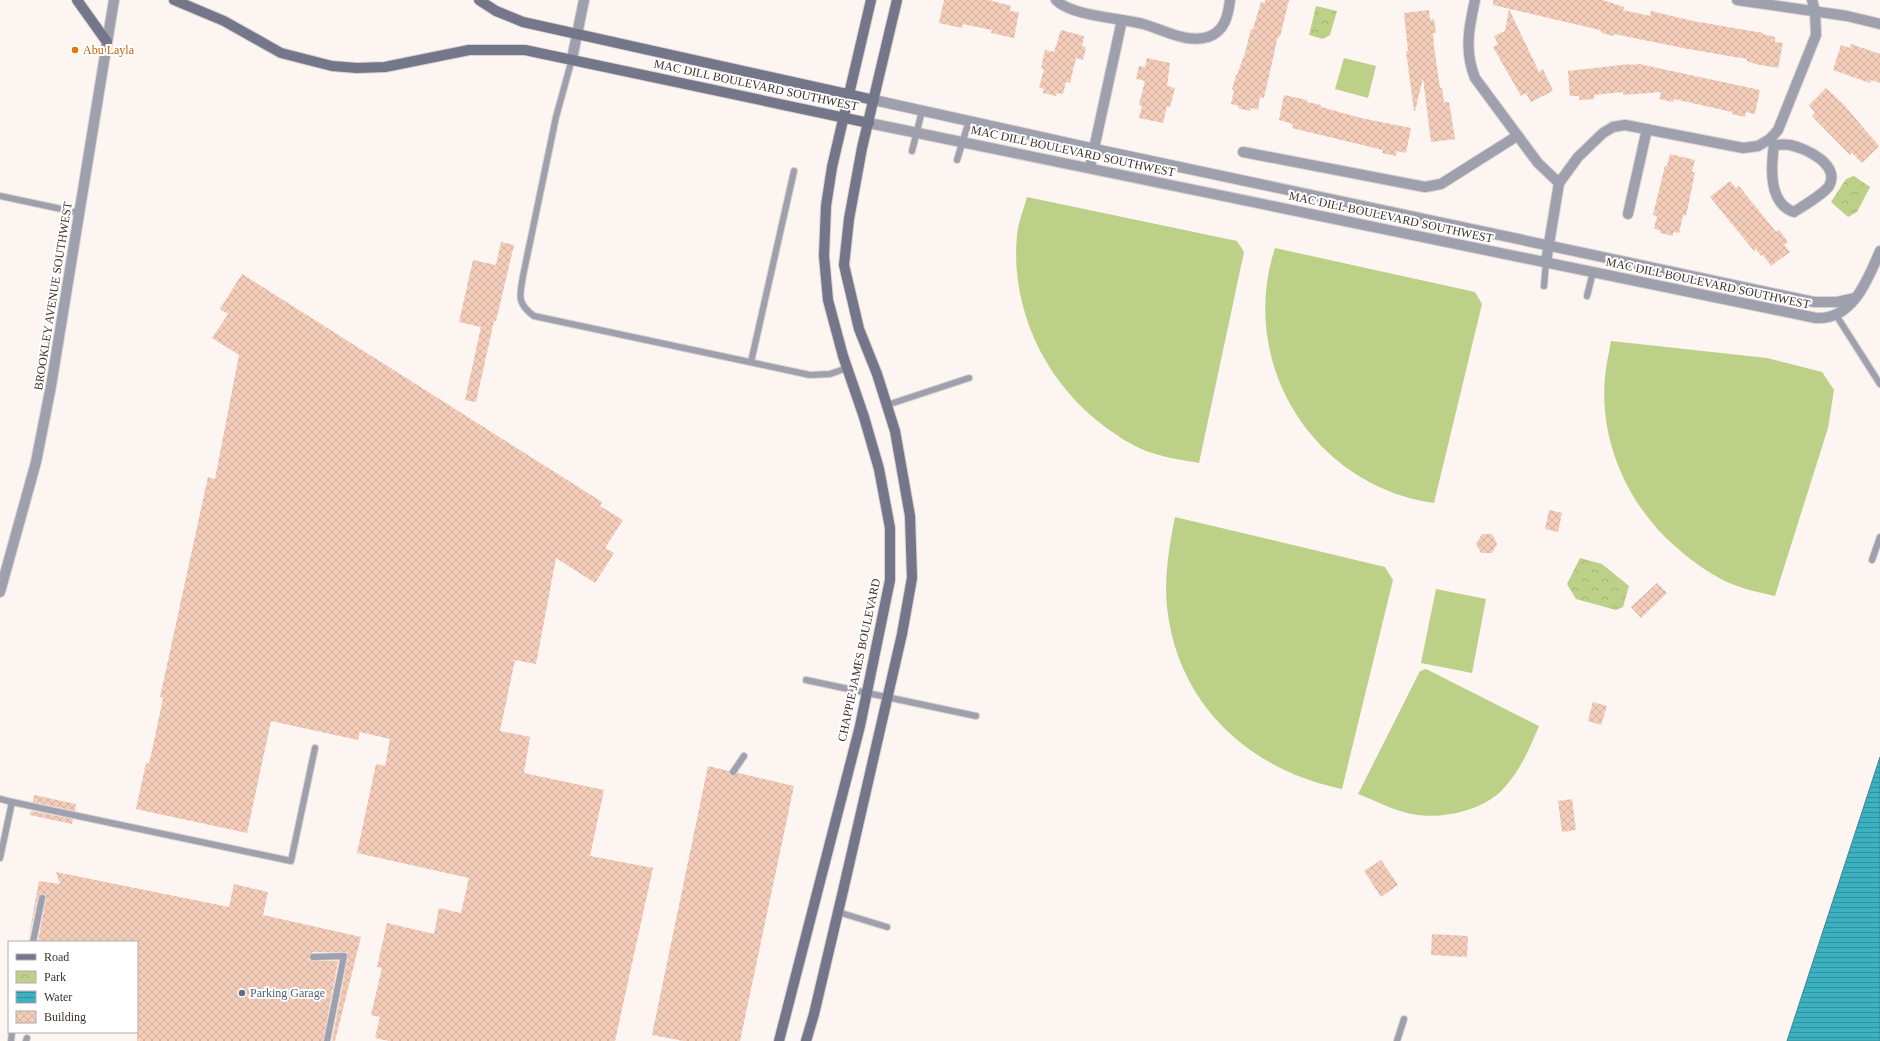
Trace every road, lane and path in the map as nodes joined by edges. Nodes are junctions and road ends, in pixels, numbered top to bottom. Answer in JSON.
{"nodes":[{"id":1,"x":77,"y":0,"type":"edge"},
{"id":2,"x":114,"y":0,"type":"edge"},
{"id":3,"x":174,"y":0,"type":"edge"},
{"id":4,"x":479,"y":0,"type":"edge"},
{"id":5,"x":584,"y":0,"type":"edge"},
{"id":6,"x":871,"y":0,"type":"edge"},
{"id":7,"x":896,"y":0,"type":"edge"},
{"id":8,"x":1056,"y":0,"type":"edge"},
{"id":9,"x":1230,"y":0,"type":"edge"},
{"id":10,"x":1475,"y":0,"type":"edge"},
{"id":11,"x":1738,"y":0,"type":"edge"},
{"id":12,"x":1812,"y":0,"type":"edge"},
{"id":13,"x":1815,"y":11,"type":"junction"},
{"id":14,"x":1122,"y":20,"type":"junction"},
{"id":15,"x":1880,"y":24,"type":"edge"},
{"id":16,"x":578,"y":34,"type":"junction"},
{"id":17,"x":107,"y":42,"type":"junction"},
{"id":18,"x":572,"y":59,"type":"junction"},
{"id":19,"x":848,"y":94,"type":"junction"},
{"id":20,"x":874,"y":100,"type":"junction"},
{"id":21,"x":922,"y":111,"type":"junction"},
{"id":22,"x":844,"y":117,"type":"junction"},
{"id":23,"x":969,"y":121,"type":"junction"},
{"id":24,"x":869,"y":122,"type":"junction"},
{"id":25,"x":1647,"y":129,"type":"junction"},
{"id":26,"x":916,"y":131,"type":"junction"},
{"id":27,"x":1517,"y":136,"type":"junction"},
{"id":28,"x":963,"y":141,"type":"junction"},
{"id":29,"x":1772,"y":142,"type":"junction"},
{"id":30,"x":1095,"y":149,"type":"junction"},
{"id":31,"x":912,"y":152,"type":"dead end"},
{"id":32,"x":1243,"y":152,"type":"dead end"},
{"id":33,"x":957,"y":160,"type":"dead end"},
{"id":34,"x":1090,"y":168,"type":"junction"},
{"id":35,"x":794,"y":171,"type":"dead end"},
{"id":36,"x":1559,"y":183,"type":"junction"},
{"id":37,"x":0,"y":196,"type":"edge"},
{"id":38,"x":80,"y":213,"type":"junction"},
{"id":39,"x":1628,"y":214,"type":"dead end"},
{"id":40,"x":1550,"y":245,"type":"junction"},
{"id":41,"x":1880,"y":251,"type":"edge"},
{"id":42,"x":1546,"y":262,"type":"junction"},
{"id":43,"x":1593,"y":272,"type":"junction"},
{"id":44,"x":1544,"y":286,"type":"dead end"},
{"id":45,"x":1587,"y":296,"type":"dead end"},
{"id":46,"x":1855,"y":298,"type":"junction"},
{"id":47,"x":1836,"y":315,"type":"junction"},
{"id":48,"x":750,"y":362,"type":"junction"},
{"id":49,"x":847,"y":368,"type":"junction"},
{"id":50,"x":969,"y":378,"type":"dead end"},
{"id":51,"x":1880,"y":384,"type":"edge"},
{"id":52,"x":887,"y":405,"type":"junction"},
{"id":53,"x":1880,"y":537,"type":"edge"},
{"id":54,"x":1872,"y":560,"type":"dead end"},
{"id":55,"x":0,"y":592,"type":"edge"},
{"id":56,"x":806,"y":680,"type":"dead end"},
{"id":57,"x":867,"y":694,"type":"junction"},
{"id":58,"x":887,"y":698,"type":"junction"},
{"id":59,"x":976,"y":716,"type":"dead end"},
{"id":60,"x":315,"y":748,"type":"dead end"},
{"id":61,"x":744,"y":756,"type":"dead end"},
{"id":62,"x":733,"y":772,"type":"dead end"},
{"id":63,"x":0,"y":799,"type":"edge"},
{"id":64,"x":12,"y":802,"type":"junction"},
{"id":65,"x":0,"y":858,"type":"edge"},
{"id":66,"x":42,"y":898,"type":"dead end"},
{"id":67,"x":838,"y":912,"type":"junction"},
{"id":68,"x":887,"y":927,"type":"dead end"},
{"id":69,"x":33,"y":941,"type":"edge"},
{"id":70,"x":313,"y":957,"type":"dead end"},
{"id":71,"x":1404,"y":1019,"type":"dead end"},
{"id":72,"x":1399,"y":1040,"type":"edge"},
{"id":73,"x":327,"y":1041,"type":"edge"},
{"id":74,"x":779,"y":1041,"type":"edge"},
{"id":75,"x":806,"y":1041,"type":"edge"}],
"edges":[{"from":1,"to":17,"type":"street"},
{"from":2,"to":17,"type":"street","name":"BROOKLEY AVENUE SOUTHWEST"},
{"from":3,"to":18,"type":"street","name":"MAC DILL BOULEVARD SOUTHWEST"},
{"from":4,"to":16,"type":"street","name":"MAC DILL BOULEVARD SOUTHWEST"},
{"from":5,"to":16,"type":"street"},
{"from":6,"to":19,"type":"street","name":"CHAPPIE JAMES BOULEVARD"},
{"from":7,"to":20,"type":"street"},
{"from":8,"to":14,"type":"street"},
{"from":9,"to":14,"type":"street"},
{"from":10,"to":27,"type":"street"},
{"from":11,"to":13,"type":"street"},
{"from":12,"to":13,"type":"street"},
{"from":13,"to":15,"type":"street"},
{"from":13,"to":29,"type":"street"},
{"from":14,"to":30,"type":"street"},
{"from":16,"to":18,"type":"street"},
{"from":16,"to":19,"type":"street","name":"MAC DILL BOULEVARD SOUTHWEST"},
{"from":17,"to":38,"type":"street","name":"BROOKLEY AVENUE SOUTHWEST"},
{"from":18,"to":22,"type":"street","name":"MAC DILL BOULEVARD SOUTHWEST"},
{"from":18,"to":48,"type":"lane"},
{"from":19,"to":20,"type":"street","name":"MAC DILL BOULEVARD SOUTHWEST"},
{"from":19,"to":22,"type":"street","name":"CHAPPIE JAMES BOULEVARD"},
{"from":20,"to":21,"type":"street","name":"MAC DILL BOULEVARD SOUTHWEST"},
{"from":20,"to":24,"type":"street"},
{"from":21,"to":23,"type":"street","name":"MAC DILL BOULEVARD SOUTHWEST"},
{"from":21,"to":26,"type":"lane"},
{"from":22,"to":24,"type":"street","name":"MAC DILL BOULEVARD SOUTHWEST"},
{"from":22,"to":49,"type":"street","name":"CHAPPIE JAMES BOULEVARD"},
{"from":23,"to":28,"type":"lane"},
{"from":23,"to":30,"type":"street","name":"MAC DILL BOULEVARD SOUTHWEST"},
{"from":24,"to":26,"type":"street","name":"MAC DILL BOULEVARD SOUTHWEST"},
{"from":24,"to":52,"type":"street"},
{"from":25,"to":29,"type":"street"},
{"from":25,"to":36,"type":"street"},
{"from":25,"to":39,"type":"street"},
{"from":26,"to":28,"type":"street","name":"MAC DILL BOULEVARD SOUTHWEST"},
{"from":26,"to":31,"type":"lane"},
{"from":27,"to":32,"type":"street"},
{"from":27,"to":36,"type":"street"},
{"from":28,"to":33,"type":"lane"},
{"from":28,"to":34,"type":"street","name":"MAC DILL BOULEVARD SOUTHWEST"},
{"from":29,"to":29,"type":"street"},
{"from":30,"to":34,"type":"street"},
{"from":30,"to":40,"type":"street","name":"MAC DILL BOULEVARD SOUTHWEST"},
{"from":34,"to":42,"type":"street","name":"MAC DILL BOULEVARD SOUTHWEST"},
{"from":35,"to":48,"type":"lane"},
{"from":36,"to":40,"type":"street"},
{"from":37,"to":38,"type":"lane"},
{"from":38,"to":55,"type":"street","name":"BROOKLEY AVENUE SOUTHWEST"},
{"from":40,"to":42,"type":"street"},
{"from":40,"to":46,"type":"street","name":"MAC DILL BOULEVARD SOUTHWEST"},
{"from":41,"to":46,"type":"street"},
{"from":42,"to":43,"type":"street","name":"MAC DILL BOULEVARD SOUTHWEST"},
{"from":42,"to":44,"type":"lane"},
{"from":43,"to":45,"type":"lane"},
{"from":43,"to":47,"type":"street","name":"MAC DILL BOULEVARD SOUTHWEST"},
{"from":46,"to":47,"type":"street","name":"MAC DILL BOULEVARD SOUTHWEST"},
{"from":47,"to":51,"type":"lane"},
{"from":48,"to":49,"type":"lane"},
{"from":49,"to":57,"type":"street","name":"CHAPPIE JAMES BOULEVARD"},
{"from":50,"to":52,"type":"lane"},
{"from":52,"to":58,"type":"street"},
{"from":53,"to":54,"type":"lane"},
{"from":56,"to":57,"type":"lane"},
{"from":57,"to":58,"type":"lane"},
{"from":57,"to":74,"type":"street","name":"CHAPPIE JAMES BOULEVARD"},
{"from":58,"to":59,"type":"lane"},
{"from":58,"to":67,"type":"street"},
{"from":60,"to":64,"type":"lane"},
{"from":61,"to":62,"type":"lane"},
{"from":63,"to":64,"type":"lane"},
{"from":64,"to":65,"type":"lane"},
{"from":66,"to":69,"type":"lane"},
{"from":67,"to":68,"type":"lane"},
{"from":67,"to":75,"type":"street"},
{"from":70,"to":73,"type":"lane"},
{"from":71,"to":72,"type":"lane"}]}
